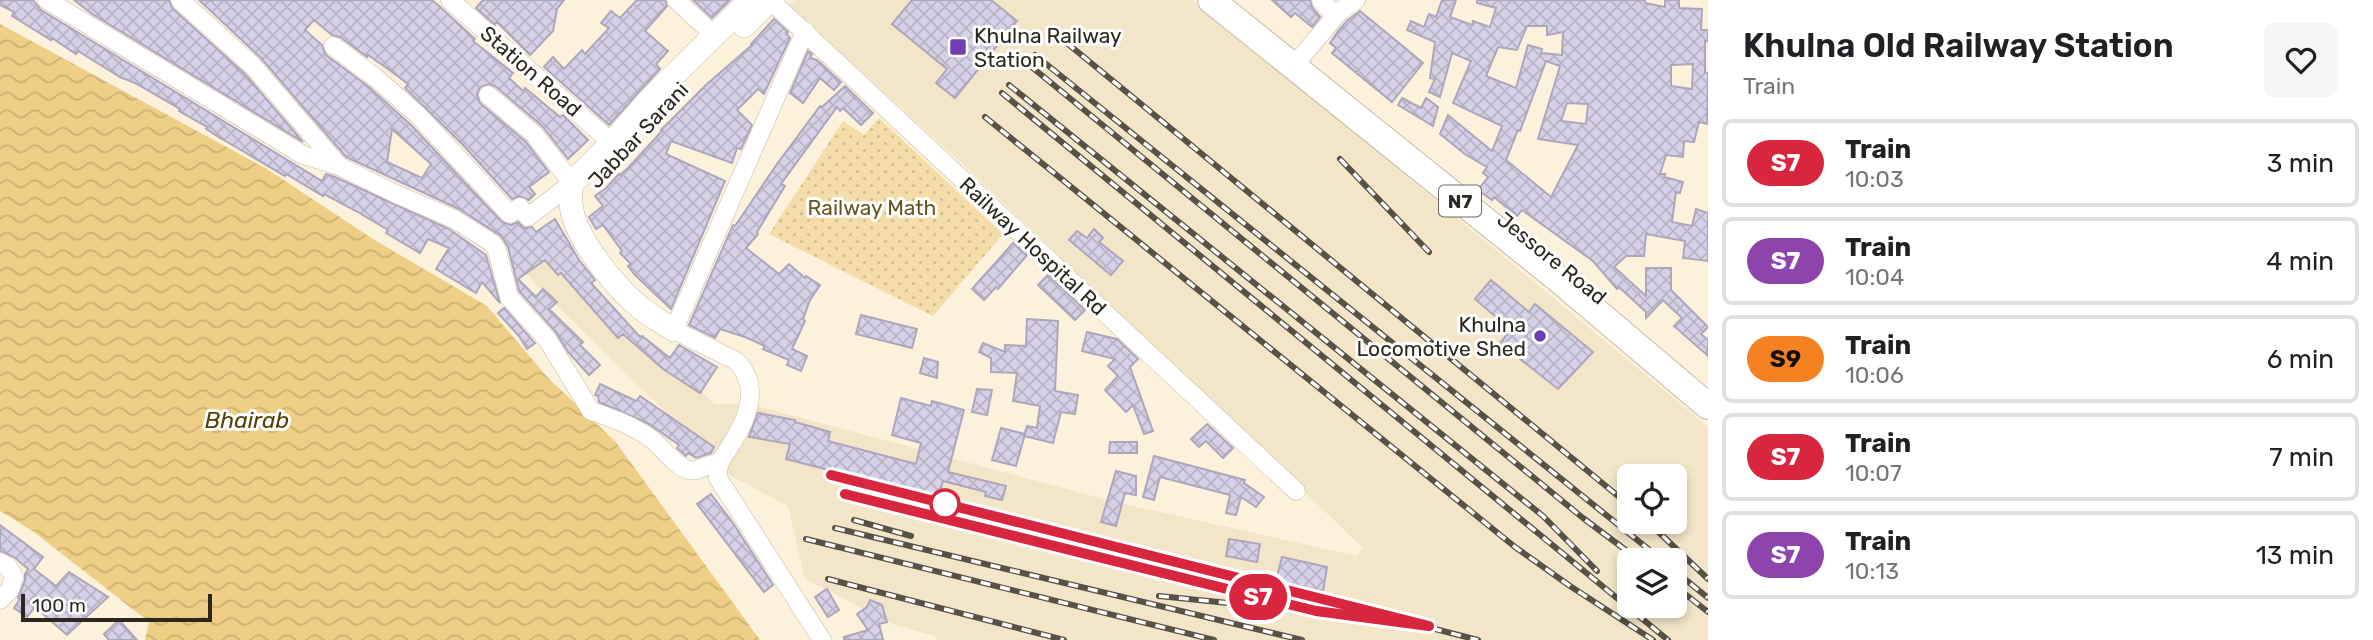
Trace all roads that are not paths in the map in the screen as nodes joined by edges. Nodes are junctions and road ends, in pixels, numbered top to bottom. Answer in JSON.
{"nodes":[{"id":1,"x":47,"y":0,"type":"edge"},
{"id":2,"x":180,"y":0,"type":"edge"},
{"id":3,"x":676,"y":0,"type":"edge"},
{"id":4,"x":770,"y":0,"type":"edge"},
{"id":5,"x":1211,"y":0,"type":"edge"},
{"id":6,"x":1233,"y":0,"type":"edge"},
{"id":7,"x":1321,"y":0,"type":"edge"},
{"id":8,"x":1356,"y":0,"type":"edge"},
{"id":9,"x":745,"y":1,"type":"edge"},
{"id":10,"x":459,"y":3,"type":"edge"},
{"id":11,"x":1335,"y":16,"type":"junction"},
{"id":12,"x":805,"y":31,"type":"junction"},
{"id":13,"x":715,"y":34,"type":"junction"},
{"id":14,"x":333,"y":46,"type":"dead end"},
{"id":15,"x":1299,"y":61,"type":"junction"},
{"id":16,"x":488,"y":95,"type":"dead end"},
{"id":17,"x":612,"y":142,"type":"junction"},
{"id":18,"x":339,"y":166,"type":"junction"},
{"id":19,"x":572,"y":183,"type":"junction"},
{"id":20,"x":674,"y":330,"type":"junction"},
{"id":21,"x":1708,"y":386,"type":"edge"},
{"id":22,"x":1708,"y":406,"type":"edge"},
{"id":23,"x":718,"y":463,"type":"junction"},
{"id":24,"x":1296,"y":491,"type":"dead end"},
{"id":25,"x":0,"y":562,"type":"edge"},
{"id":26,"x":0,"y":600,"type":"edge"},
{"id":27,"x":822,"y":640,"type":"edge"}],
"edges":[{"from":1,"to":18,"type":"street"},
{"from":2,"to":18,"type":"street"},
{"from":3,"to":13,"type":"street"},
{"from":4,"to":12,"type":"street","name":"Railway Hospital Rd"},
{"from":4,"to":20,"type":"main road","name":"Jabbar Sarani"},
{"from":5,"to":15,"type":"highway","number":"N7"},
{"from":6,"to":15,"type":"highway","name":"Jessore Road","number":"N7"},
{"from":7,"to":11,"type":"street"},
{"from":8,"to":11,"type":"street"},
{"from":9,"to":13,"type":"main road","name":"Jabbar Sarani"},
{"from":10,"to":17,"type":"street","name":"Station Road"},
{"from":11,"to":15,"type":"street"},
{"from":12,"to":20,"type":"street"},
{"from":12,"to":24,"type":"street","name":"Railway Hospital Rd"},
{"from":13,"to":17,"type":"main road","name":"Jabbar Sarani"},
{"from":14,"to":19,"type":"street"},
{"from":15,"to":21,"type":"highway","name":"Jessore Road","number":"N7"},
{"from":15,"to":22,"type":"highway","number":"N7"},
{"from":16,"to":19,"type":"street"},
{"from":17,"to":19,"type":"main road","name":"Jabbar Sarani"},
{"from":18,"to":23,"type":"street"},
{"from":19,"to":20,"type":"main road","name":"Jabbar Sarani"},
{"from":20,"to":23,"type":"street"},
{"from":23,"to":27,"type":"street"},
{"from":25,"to":26,"type":"street"}]}
